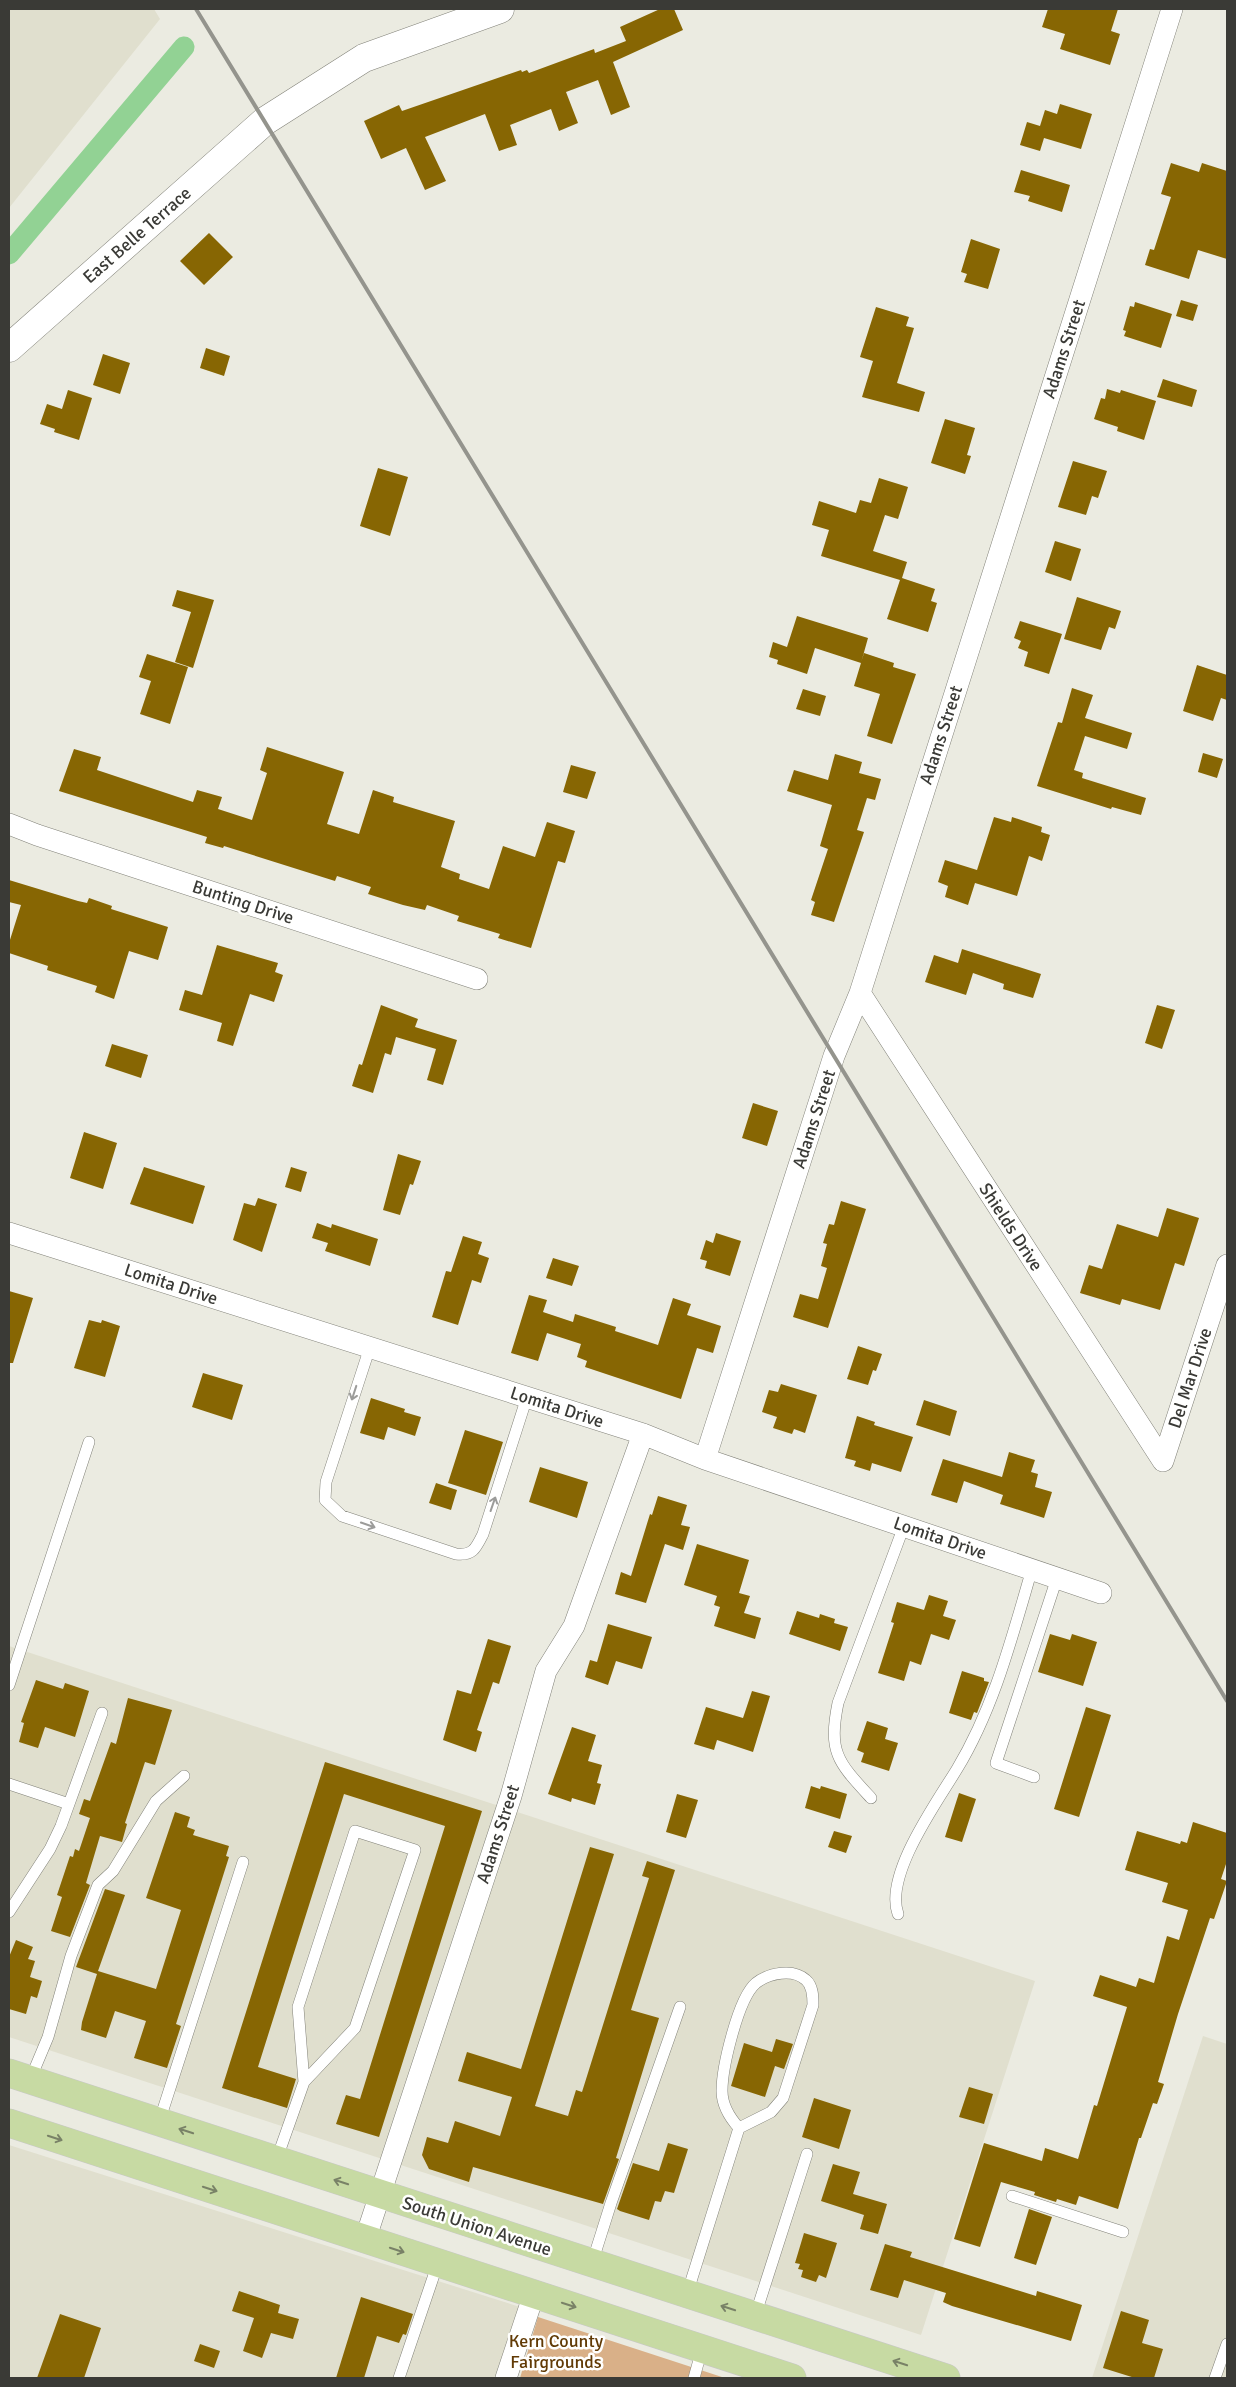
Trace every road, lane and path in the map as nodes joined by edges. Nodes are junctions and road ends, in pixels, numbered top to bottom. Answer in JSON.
{"nodes":[{"id":1,"x":500,"y":9,"type":"edge"},
{"id":2,"x":1172,"y":9,"type":"edge"},
{"id":3,"x":9,"y":348,"type":"edge"},
{"id":4,"x":9,"y":824,"type":"edge"},
{"id":5,"x":477,"y":979,"type":"dead end"},
{"id":6,"x":860,"y":993,"type":"junction"},
{"id":7,"x":9,"y":1233,"type":"edge"},
{"id":8,"x":1227,"y":1265,"type":"edge"},
{"id":9,"x":370,"y":1347,"type":"junction"},
{"id":10,"x":527,"y":1397,"type":"junction"},
{"id":11,"x":644,"y":1434,"type":"junction"},
{"id":12,"x":90,"y":1442,"type":"dead end"},
{"id":13,"x":705,"y":1459,"type":"junction"},
{"id":14,"x":1163,"y":1462,"type":"joint"},
{"id":15,"x":904,"y":1526,"type":"junction"},
{"id":16,"x":1032,"y":1569,"type":"junction"},
{"id":17,"x":1057,"y":1578,"type":"junction"},
{"id":18,"x":1101,"y":1593,"type":"dead end"},
{"id":19,"x":9,"y":1685,"type":"edge"},
{"id":20,"x":102,"y":1713,"type":"dead end"},
{"id":21,"x":184,"y":1776,"type":"dead end"},
{"id":22,"x":1034,"y":1777,"type":"dead end"},
{"id":23,"x":9,"y":1784,"type":"edge"},
{"id":24,"x":871,"y":1798,"type":"dead end"},
{"id":25,"x":69,"y":1804,"type":"junction"},
{"id":26,"x":243,"y":1862,"type":"dead end"},
{"id":27,"x":9,"y":1912,"type":"edge"},
{"id":28,"x":898,"y":1914,"type":"dead end"},
{"id":29,"x":680,"y":2008,"type":"dead end"},
{"id":30,"x":20,"y":2076,"type":"edge"},
{"id":31,"x":304,"y":2082,"type":"junction"},
{"id":32,"x":159,"y":2122,"type":"junction"},
{"id":33,"x":9,"y":2123,"type":"edge"},
{"id":34,"x":739,"y":2128,"type":"junction"},
{"id":35,"x":807,"y":2154,"type":"dead end"},
{"id":36,"x":276,"y":2160,"type":"junction"},
{"id":37,"x":380,"y":2194,"type":"junction"},
{"id":38,"x":1012,"y":2196,"type":"dead end"},
{"id":39,"x":1123,"y":2232,"type":"dead end"},
{"id":40,"x":365,"y":2240,"type":"junction"},
{"id":41,"x":438,"y":2263,"type":"junction"},
{"id":42,"x":592,"y":2263,"type":"junction"},
{"id":43,"x":534,"y":2294,"type":"junction"},
{"id":44,"x":687,"y":2294,"type":"junction"},
{"id":45,"x":755,"y":2316,"type":"junction"},
{"id":46,"x":1227,"y":2344,"type":"edge"},
{"id":47,"x":702,"y":2349,"type":"junction"},
{"id":48,"x":399,"y":2378,"type":"edge"},
{"id":49,"x":506,"y":2378,"type":"edge"},
{"id":50,"x":694,"y":2378,"type":"edge"},
{"id":51,"x":792,"y":2378,"type":"edge"},
{"id":52,"x":946,"y":2378,"type":"edge"},
{"id":53,"x":1215,"y":2378,"type":"edge"}],
"edges":[{"from":1,"to":3,"type":"street","name":"East Belle Terrace"},
{"from":2,"to":6,"type":"street","name":"Adams Street"},
{"from":4,"to":5,"type":"street","name":"Bunting Drive"},
{"from":6,"to":13,"type":"street","name":"Adams Street"},
{"from":6,"to":14,"type":"street","name":"Shields Drive"},
{"from":7,"to":9,"type":"street","name":"Lomita Drive"},
{"from":8,"to":14,"type":"street","name":"Del Mar Drive"},
{"from":9,"to":10,"type":"street","name":"Lomita Drive"},
{"from":9,"to":10,"type":"lane","one_way":true},
{"from":10,"to":11,"type":"street","name":"Lomita Drive"},
{"from":11,"to":13,"type":"street","name":"Lomita Drive"},
{"from":11,"to":37,"type":"street","name":"Adams Street"},
{"from":12,"to":19,"type":"lane"},
{"from":13,"to":15,"type":"street","name":"Lomita Drive"},
{"from":15,"to":16,"type":"street","name":"Lomita Drive"},
{"from":15,"to":24,"type":"lane"},
{"from":16,"to":17,"type":"street","name":"Lomita Drive"},
{"from":16,"to":28,"type":"lane"},
{"from":17,"to":18,"type":"street","name":"Lomita Drive"},
{"from":17,"to":22,"type":"lane"},
{"from":20,"to":25,"type":"lane"},
{"from":21,"to":30,"type":"lane"},
{"from":23,"to":25,"type":"lane"},
{"from":25,"to":27,"type":"lane"},
{"from":26,"to":32,"type":"lane"},
{"from":29,"to":42,"type":"lane"},
{"from":30,"to":32,"type":"main road","name":"South Union Avenue"},
{"from":31,"to":31,"type":"lane"},
{"from":31,"to":36,"type":"lane"},
{"from":36,"to":32,"type":"main road","name":"South Union Avenue","one_way":true},
{"from":33,"to":40,"type":"main road","one_way":true},
{"from":34,"to":34,"type":"lane"},
{"from":34,"to":44,"type":"lane"},
{"from":35,"to":45,"type":"lane"},
{"from":37,"to":36,"type":"main road","name":"South Union Avenue","one_way":true},
{"from":37,"to":40,"type":"street","name":"Adams Street"},
{"from":37,"to":42,"type":"main road","name":"South Union Avenue"},
{"from":38,"to":39,"type":"lane"},
{"from":40,"to":41,"type":"main road","one_way":true},
{"from":41,"to":43,"type":"main road"},
{"from":41,"to":48,"type":"lane"},
{"from":42,"to":44,"type":"main road","name":"South Union Avenue"},
{"from":43,"to":47,"type":"main road","one_way":true},
{"from":43,"to":49,"type":"street"},
{"from":45,"to":44,"type":"main road","name":"South Union Avenue","one_way":true},
{"from":52,"to":45,"type":"main road","name":"South Union Avenue","one_way":true},
{"from":46,"to":53,"type":"lane"},
{"from":47,"to":50,"type":"lane"},
{"from":47,"to":51,"type":"main road"}]}
